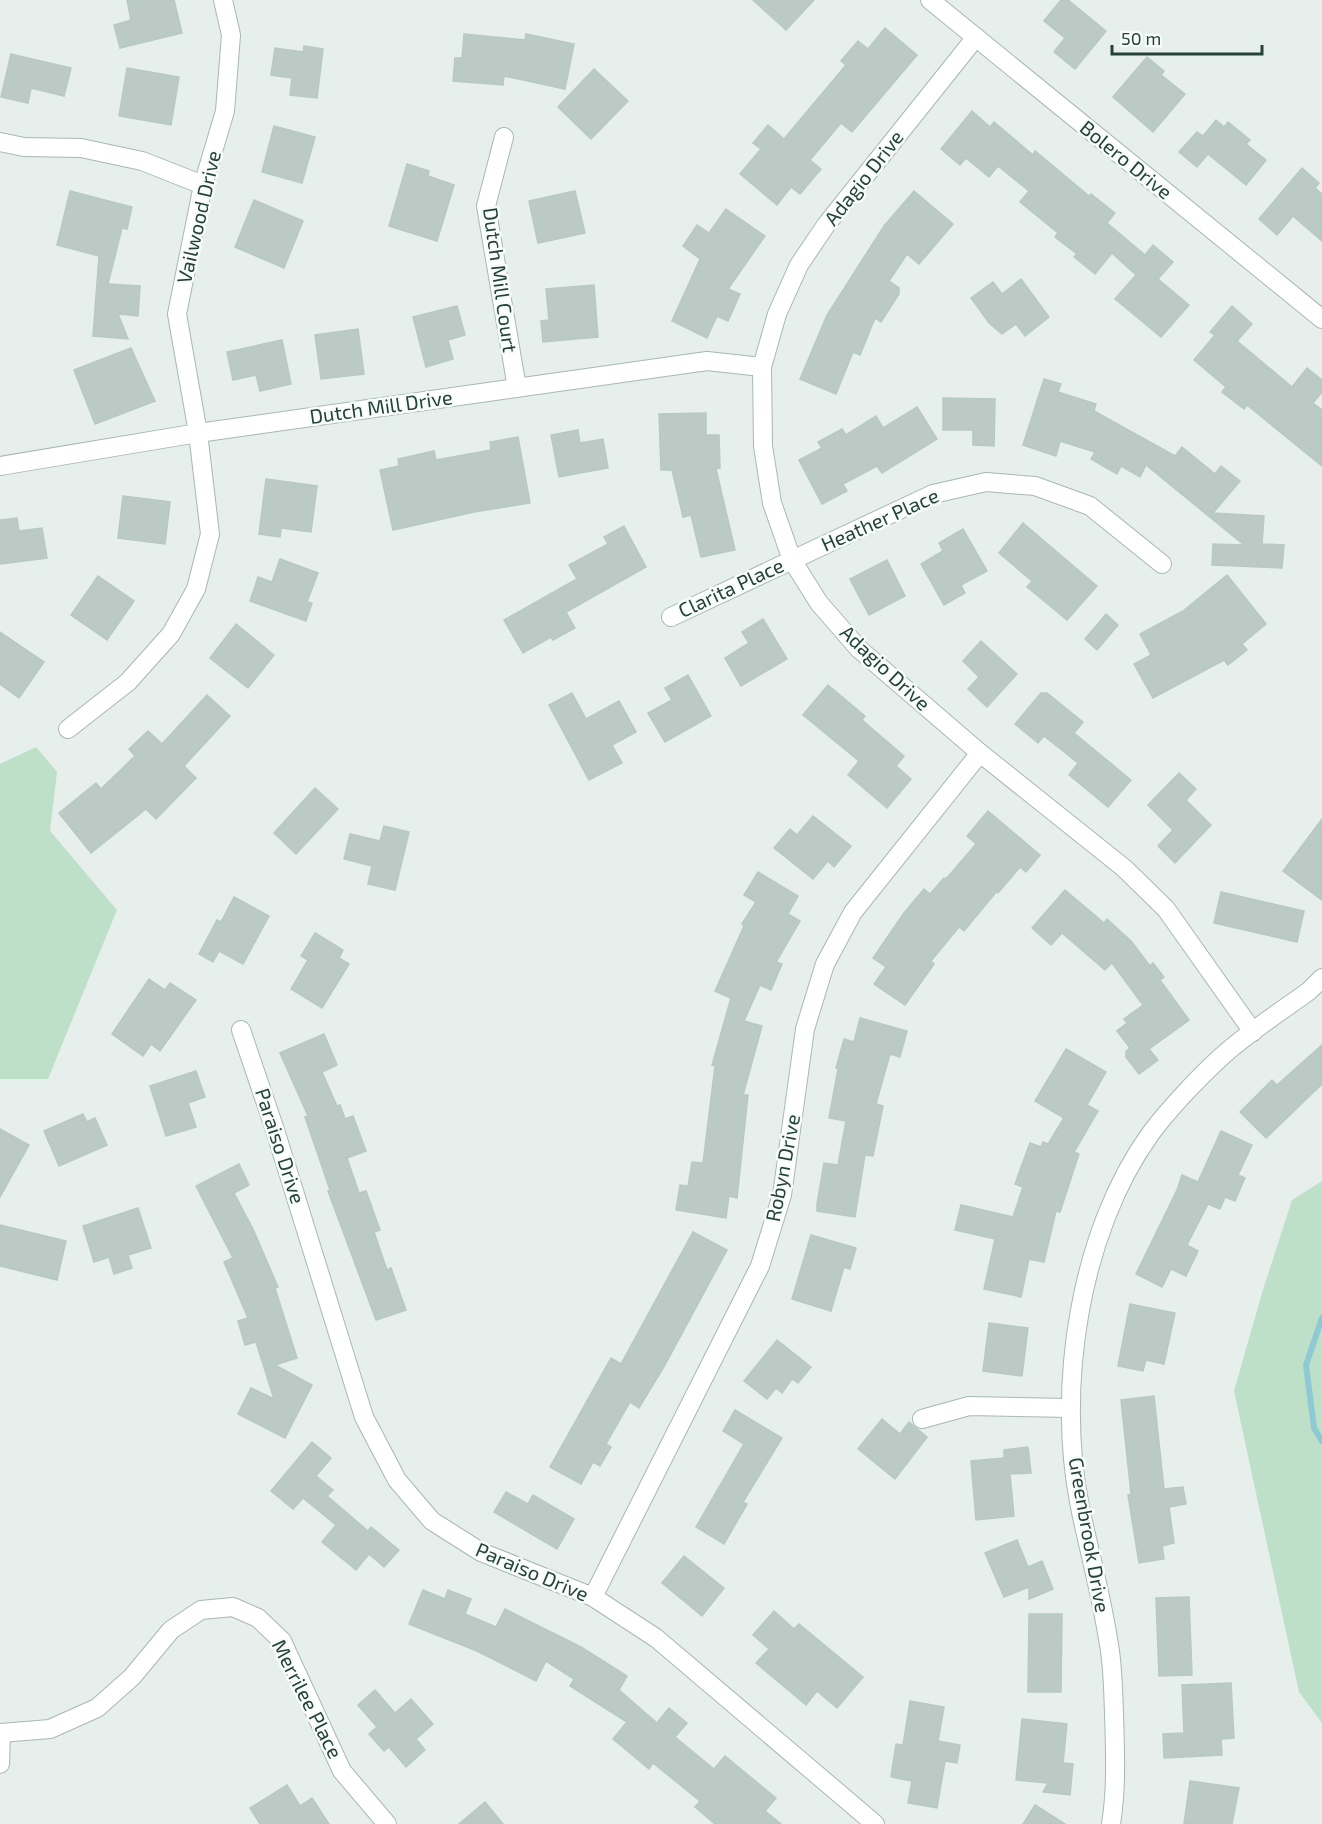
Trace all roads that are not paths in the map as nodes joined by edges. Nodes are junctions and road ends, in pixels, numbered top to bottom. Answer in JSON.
{"nodes":[{"id":1,"x":223,"y":0,"type":"edge"},
{"id":2,"x":930,"y":0,"type":"edge"},
{"id":3,"x":976,"y":37,"type":"junction"},
{"id":4,"x":504,"y":137,"type":"dead end"},
{"id":5,"x":0,"y":142,"type":"edge"},
{"id":6,"x":203,"y":185,"type":"junction"},
{"id":7,"x":1322,"y":319,"type":"edge"},
{"id":8,"x":762,"y":367,"type":"junction"},
{"id":9,"x":517,"y":388,"type":"junction"},
{"id":10,"x":198,"y":434,"type":"junction"},
{"id":11,"x":0,"y":466,"type":"edge"},
{"id":12,"x":792,"y":560,"type":"junction"},
{"id":13,"x":1162,"y":564,"type":"dead end"},
{"id":14,"x":671,"y":617,"type":"dead end"},
{"id":15,"x":68,"y":729,"type":"dead end"},
{"id":16,"x":980,"y":753,"type":"junction"},
{"id":17,"x":1322,"y":978,"type":"edge"},
{"id":18,"x":241,"y":1030,"type":"dead end"},
{"id":19,"x":1253,"y":1032,"type":"junction"},
{"id":20,"x":1070,"y":1408,"type":"junction"},
{"id":21,"x":922,"y":1419,"type":"dead end"},
{"id":22,"x":593,"y":1597,"type":"junction"},
{"id":23,"x":0,"y":1733,"type":"edge"},
{"id":24,"x":0,"y":1764,"type":"edge"},
{"id":25,"x":387,"y":1824,"type":"edge"},
{"id":26,"x":875,"y":1824,"type":"edge"},
{"id":27,"x":1111,"y":1824,"type":"edge"}],
"edges":[{"from":1,"to":6,"type":"street","name":"Vailwood Drive"},
{"from":2,"to":3,"type":"street","name":"Bolero Drive"},
{"from":3,"to":7,"type":"street","name":"Bolero Drive"},
{"from":3,"to":8,"type":"street","name":"Adagio Drive"},
{"from":4,"to":9,"type":"street","name":"Dutch Mill Court"},
{"from":5,"to":6,"type":"street"},
{"from":6,"to":10,"type":"street","name":"Vailwood Drive"},
{"from":8,"to":9,"type":"street","name":"Dutch Mill Drive"},
{"from":8,"to":12,"type":"street","name":"Adagio Drive"},
{"from":9,"to":10,"type":"street","name":"Dutch Mill Drive"},
{"from":10,"to":11,"type":"street","name":"Dutch Mill Drive"},
{"from":10,"to":15,"type":"street","name":"Vailwood Drive"},
{"from":12,"to":13,"type":"street","name":"Heather Place"},
{"from":12,"to":14,"type":"street","name":"Clarita Place"},
{"from":12,"to":16,"type":"street","name":"Adagio Drive"},
{"from":16,"to":19,"type":"street","name":"Adagio Drive"},
{"from":16,"to":22,"type":"street","name":"Robyn Drive"},
{"from":17,"to":19,"type":"street","name":"Greenbrook Drive"},
{"from":18,"to":22,"type":"street","name":"Paraiso Drive"},
{"from":19,"to":20,"type":"street","name":"Greenbrook Drive"},
{"from":20,"to":21,"type":"street"},
{"from":20,"to":27,"type":"street","name":"Greenbrook Drive"},
{"from":22,"to":26,"type":"street","name":"Paraiso Drive"},
{"from":23,"to":24,"type":"street"},
{"from":23,"to":25,"type":"street","name":"Merrilee Place"}]}
